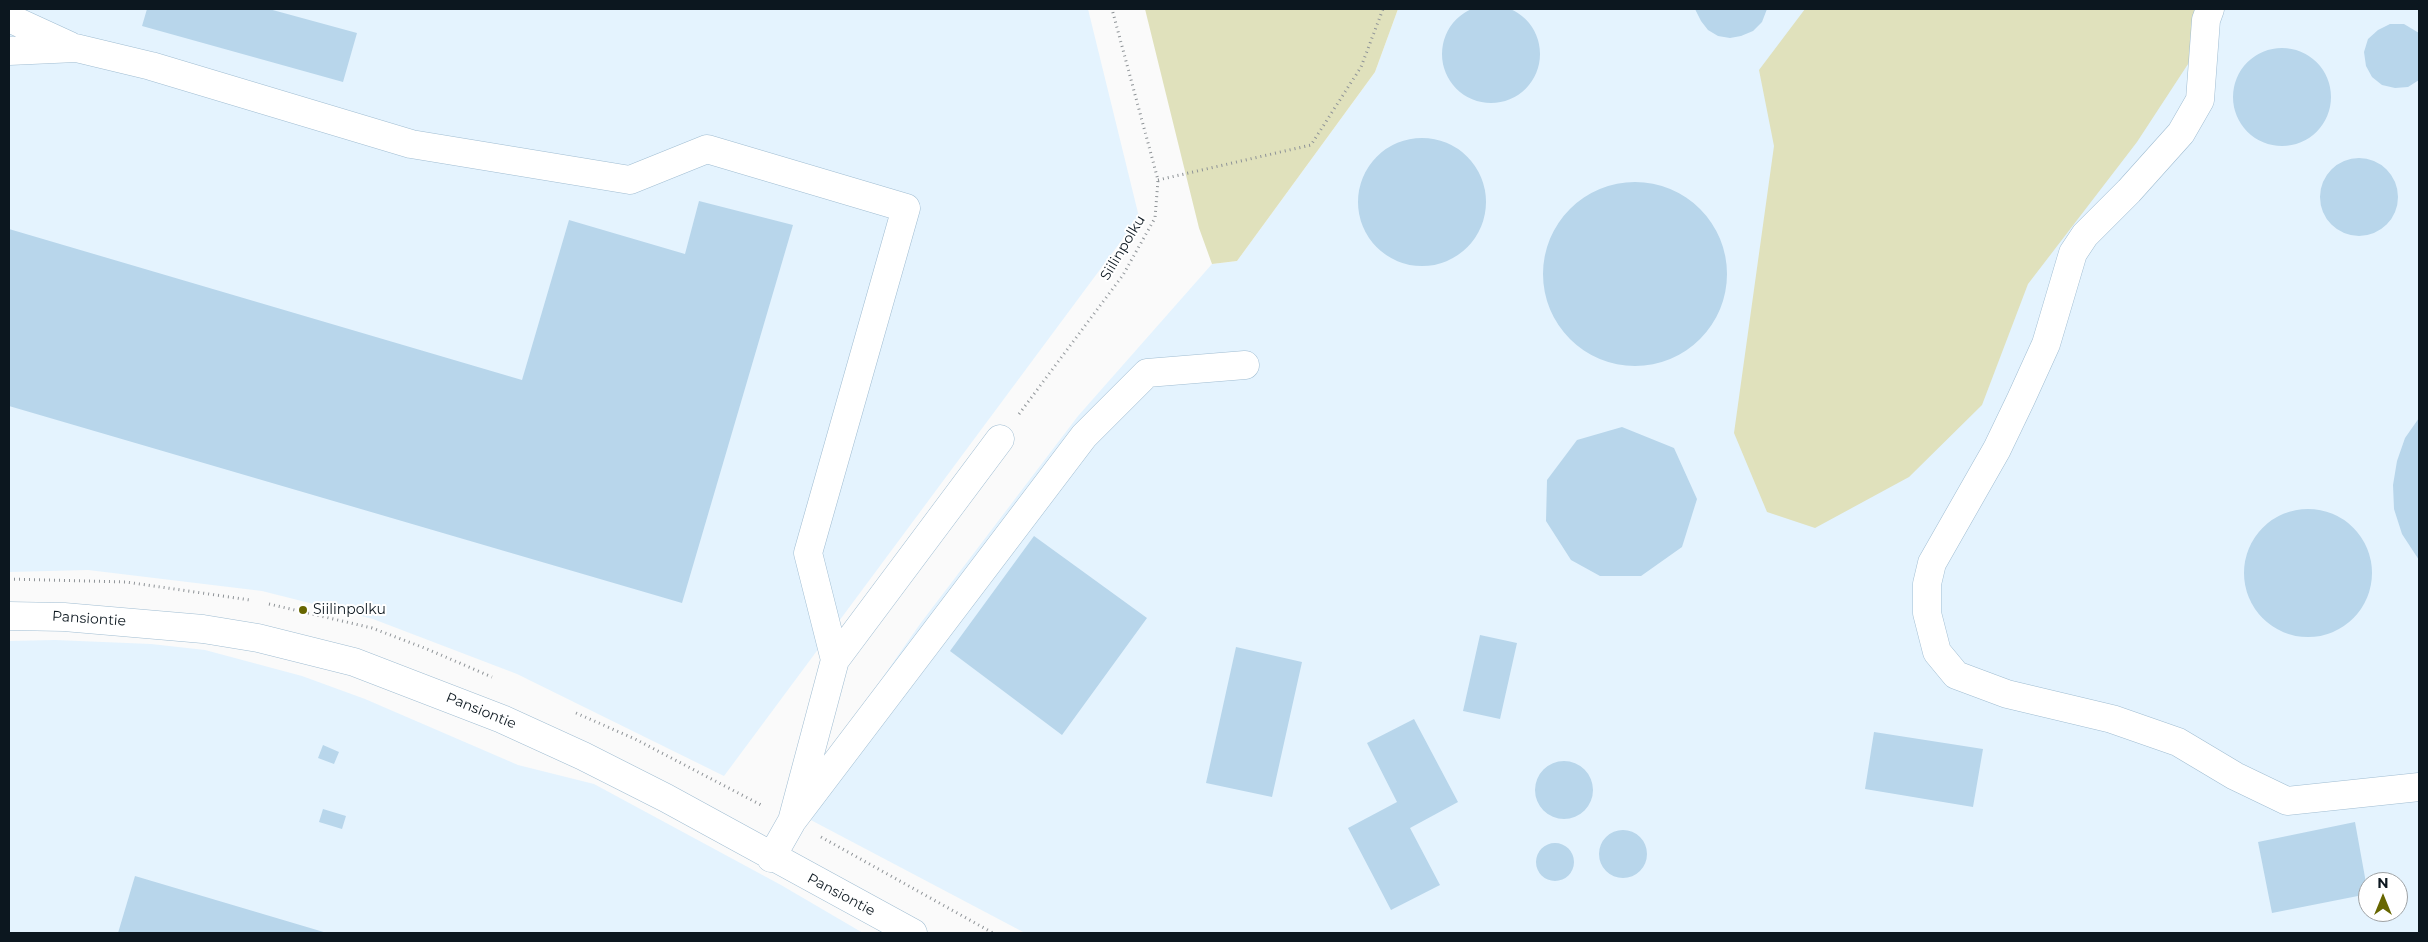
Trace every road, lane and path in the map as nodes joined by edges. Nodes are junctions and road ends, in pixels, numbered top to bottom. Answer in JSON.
{"nodes":[{"id":1,"x":1112,"y":9,"type":"edge"},
{"id":2,"x":1383,"y":9,"type":"edge"},
{"id":3,"x":2210,"y":9,"type":"edge"},
{"id":4,"x":9,"y":18,"type":"edge"},
{"id":5,"x":76,"y":48,"type":"junction"},
{"id":6,"x":9,"y":51,"type":"edge"},
{"id":7,"x":1158,"y":180,"type":"junction"},
{"id":8,"x":1245,"y":365,"type":"dead end"},
{"id":9,"x":1000,"y":439,"type":"joint"},
{"id":10,"x":9,"y":616,"type":"edge"},
{"id":11,"x":835,"y":660,"type":"junction"},
{"id":12,"x":2419,"y":788,"type":"edge"},
{"id":13,"x":792,"y":821,"type":"junction"},
{"id":14,"x":772,"y":858,"type":"junction"},
{"id":15,"x":912,"y":933,"type":"edge"}],
"edges":[{"from":1,"to":7,"type":"path","name":"Siilinpolku"},
{"from":2,"to":7,"type":"path"},
{"from":3,"to":12,"type":"street"},
{"from":4,"to":5,"type":"street"},
{"from":5,"to":6,"type":"street"},
{"from":5,"to":11,"type":"street"},
{"from":7,"to":9,"type":"path","name":"Siilinpolku"},
{"from":8,"to":13,"type":"street"},
{"from":9,"to":11,"type":"street"},
{"from":10,"to":14,"type":"street","name":"Pansiontie"},
{"from":11,"to":13,"type":"street"},
{"from":13,"to":14,"type":"street"},
{"from":14,"to":15,"type":"street","name":"Pansiontie"}]}
